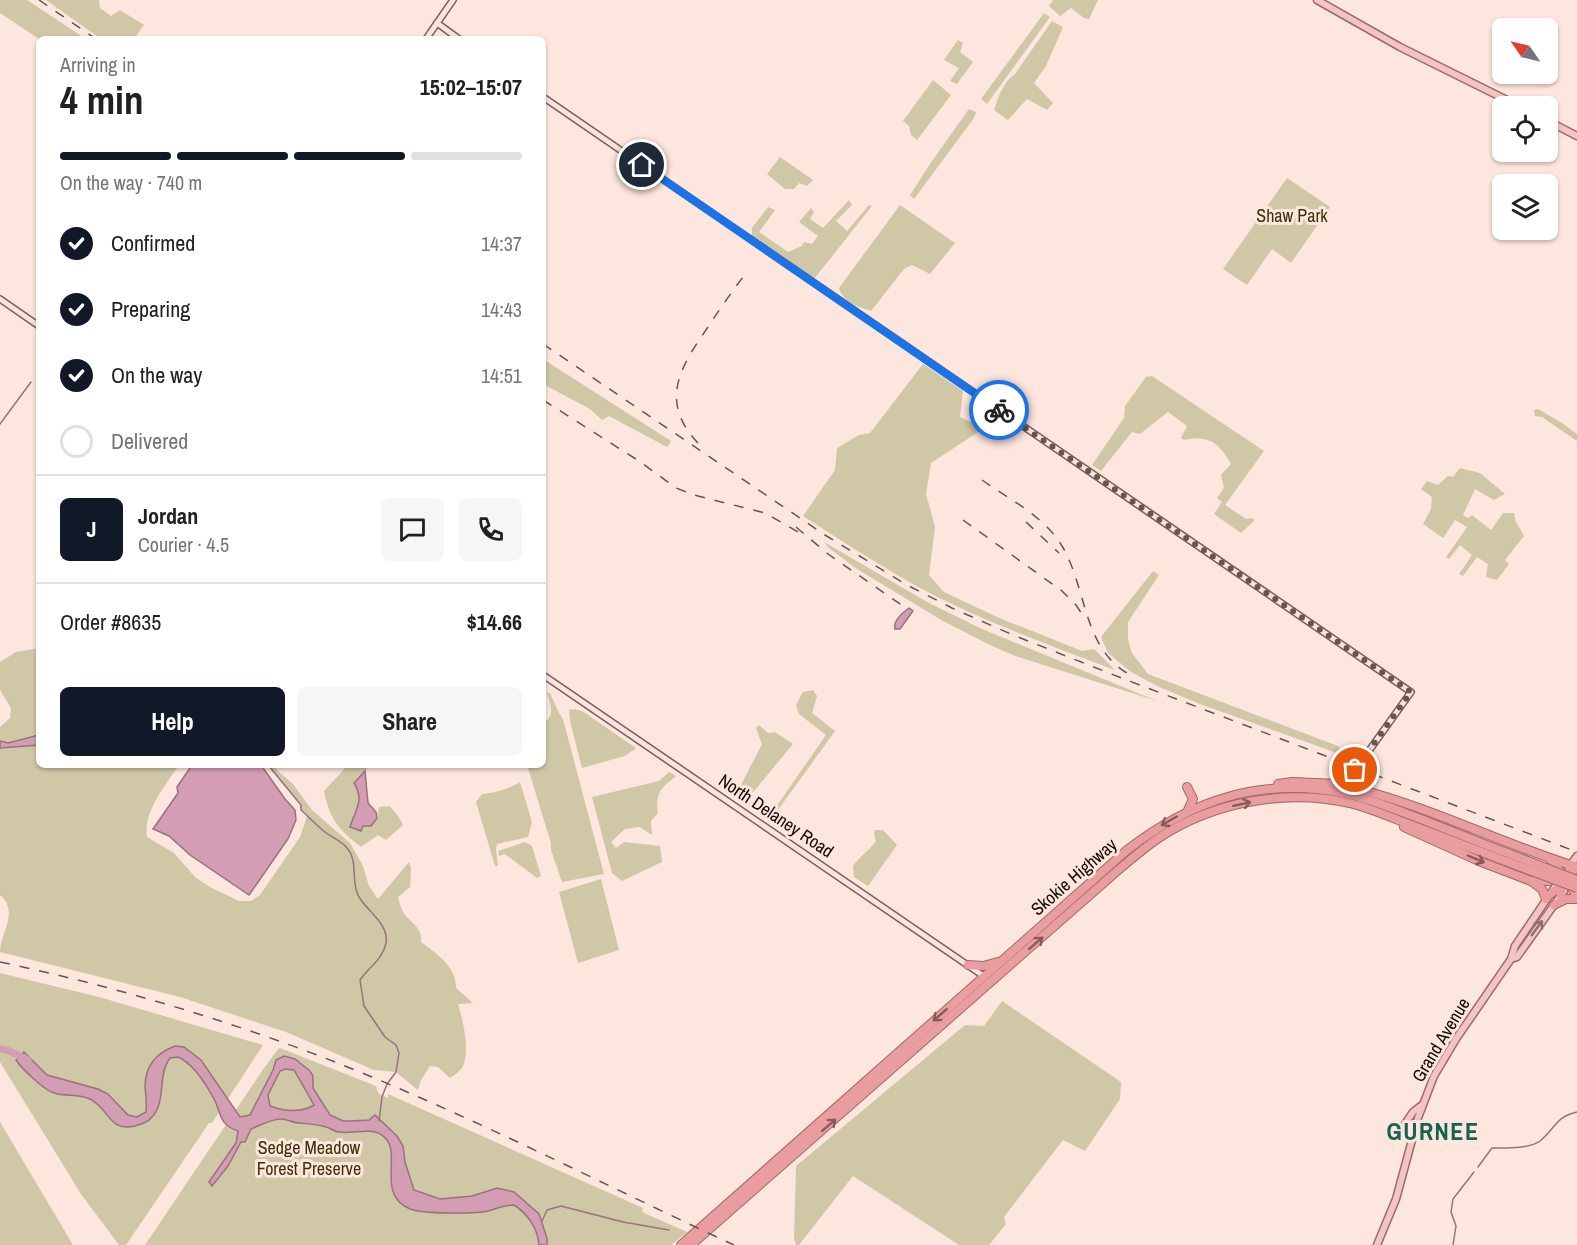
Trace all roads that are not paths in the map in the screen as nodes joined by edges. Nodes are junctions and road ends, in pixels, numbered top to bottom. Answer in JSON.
{"nodes":[{"id":1,"x":453,"y":0,"type":"edge"},
{"id":2,"x":1317,"y":0,"type":"edge"},
{"id":3,"x":437,"y":23,"type":"junction"},
{"id":4,"x":428,"y":36,"type":"edge"},
{"id":5,"x":455,"y":36,"type":"edge"},
{"id":6,"x":1499,"y":96,"type":"edge"},
{"id":7,"x":546,"y":99,"type":"edge"},
{"id":8,"x":1558,"y":126,"type":"edge"},
{"id":9,"x":1577,"y":136,"type":"edge"},
{"id":10,"x":0,"y":299,"type":"edge"},
{"id":11,"x":36,"y":324,"type":"edge"},
{"id":12,"x":546,"y":677,"type":"edge"},
{"id":13,"x":1351,"y":776,"type":"junction"},
{"id":14,"x":1187,"y":787,"type":"dead end"},
{"id":15,"x":1242,"y":793,"type":"junction"},
{"id":16,"x":1348,"y":794,"type":"junction"},
{"id":17,"x":1366,"y":808,"type":"junction"},
{"id":18,"x":1187,"y":811,"type":"junction"},
{"id":19,"x":1486,"y":835,"type":"junction"},
{"id":20,"x":1508,"y":857,"type":"junction"},
{"id":21,"x":1550,"y":859,"type":"junction"},
{"id":22,"x":1571,"y":873,"type":"edge"},
{"id":23,"x":1531,"y":881,"type":"junction"},
{"id":24,"x":1577,"y":888,"type":"edge"},
{"id":25,"x":1561,"y":895,"type":"joint"},
{"id":26,"x":1548,"y":897,"type":"junction"},
{"id":27,"x":1577,"y":898,"type":"edge"},
{"id":28,"x":1554,"y":905,"type":"junction"},
{"id":29,"x":1511,"y":959,"type":"junction"},
{"id":30,"x":1002,"y":960,"type":"junction"},
{"id":31,"x":968,"y":965,"type":"junction"},
{"id":32,"x":984,"y":976,"type":"junction"},
{"id":33,"x":992,"y":981,"type":"junction"},
{"id":34,"x":1422,"y":1105,"type":"junction"},
{"id":35,"x":1401,"y":1130,"type":"dead end"},
{"id":36,"x":681,"y":1245,"type":"edge"},
{"id":37,"x":691,"y":1245,"type":"edge"},
{"id":38,"x":1377,"y":1245,"type":"edge"}],
"edges":[{"from":1,"to":3,"type":"street"},
{"from":2,"to":6,"type":"main road"},
{"from":3,"to":4,"type":"street"},
{"from":3,"to":5,"type":"street"},
{"from":7,"to":13,"type":"street"},
{"from":8,"to":9,"type":"main road"},
{"from":10,"to":11,"type":"street"},
{"from":12,"to":31,"type":"street","name":"North Delaney Road"},
{"from":13,"to":15,"type":"highway"},
{"from":13,"to":19,"type":"highway"},
{"from":14,"to":18,"type":"highway"},
{"from":15,"to":16,"type":"highway","name":"Skokie Highway"},
{"from":15,"to":18,"type":"highway","name":"Skokie Highway"},
{"from":16,"to":19,"type":"highway"},
{"from":16,"to":20,"type":"highway","name":"Skokie Highway"},
{"from":17,"to":20,"type":"highway","name":"Skokie Highway"},
{"from":17,"to":23,"type":"highway","one_way":true},
{"from":33,"to":17,"type":"highway","name":"Skokie Highway","one_way":true},
{"from":18,"to":30,"type":"highway","name":"Skokie Highway","one_way":true},
{"from":19,"to":21,"type":"highway"},
{"from":20,"to":22,"type":"highway","name":"Skokie Highway","bridge":true},
{"from":20,"to":24,"type":"highway","name":"Skokie Highway","bridge":true},
{"from":21,"to":22,"type":"highway"},
{"from":21,"to":22,"type":"highway"},
{"from":22,"to":23,"type":"highway"},
{"from":22,"to":25,"type":"highway"},
{"from":22,"to":26,"type":"highway"},
{"from":22,"to":27,"type":"highway"},
{"from":23,"to":26,"type":"highway"},
{"from":25,"to":28,"type":"main road","name":"Grand Avenue"},
{"from":26,"to":29,"type":"main road","name":"Grand Avenue"},
{"from":27,"to":28,"type":"highway"},
{"from":29,"to":28,"type":"main road","name":"Grand Avenue","one_way":true},
{"from":29,"to":34,"type":"main road","name":"Grand Avenue"},
{"from":30,"to":31,"type":"highway"},
{"from":30,"to":32,"type":"highway","name":"Skokie Highway"},
{"from":31,"to":32,"type":"street","name":"North Delaney Road"},
{"from":32,"to":33,"type":"street","name":"North Delaney Road"},
{"from":32,"to":36,"type":"highway","name":"Skokie Highway","one_way":true},
{"from":37,"to":33,"type":"highway","name":"Skokie Highway","one_way":true},
{"from":34,"to":35,"type":"main road"},
{"from":34,"to":38,"type":"main road","name":"Grand Avenue"}]}
